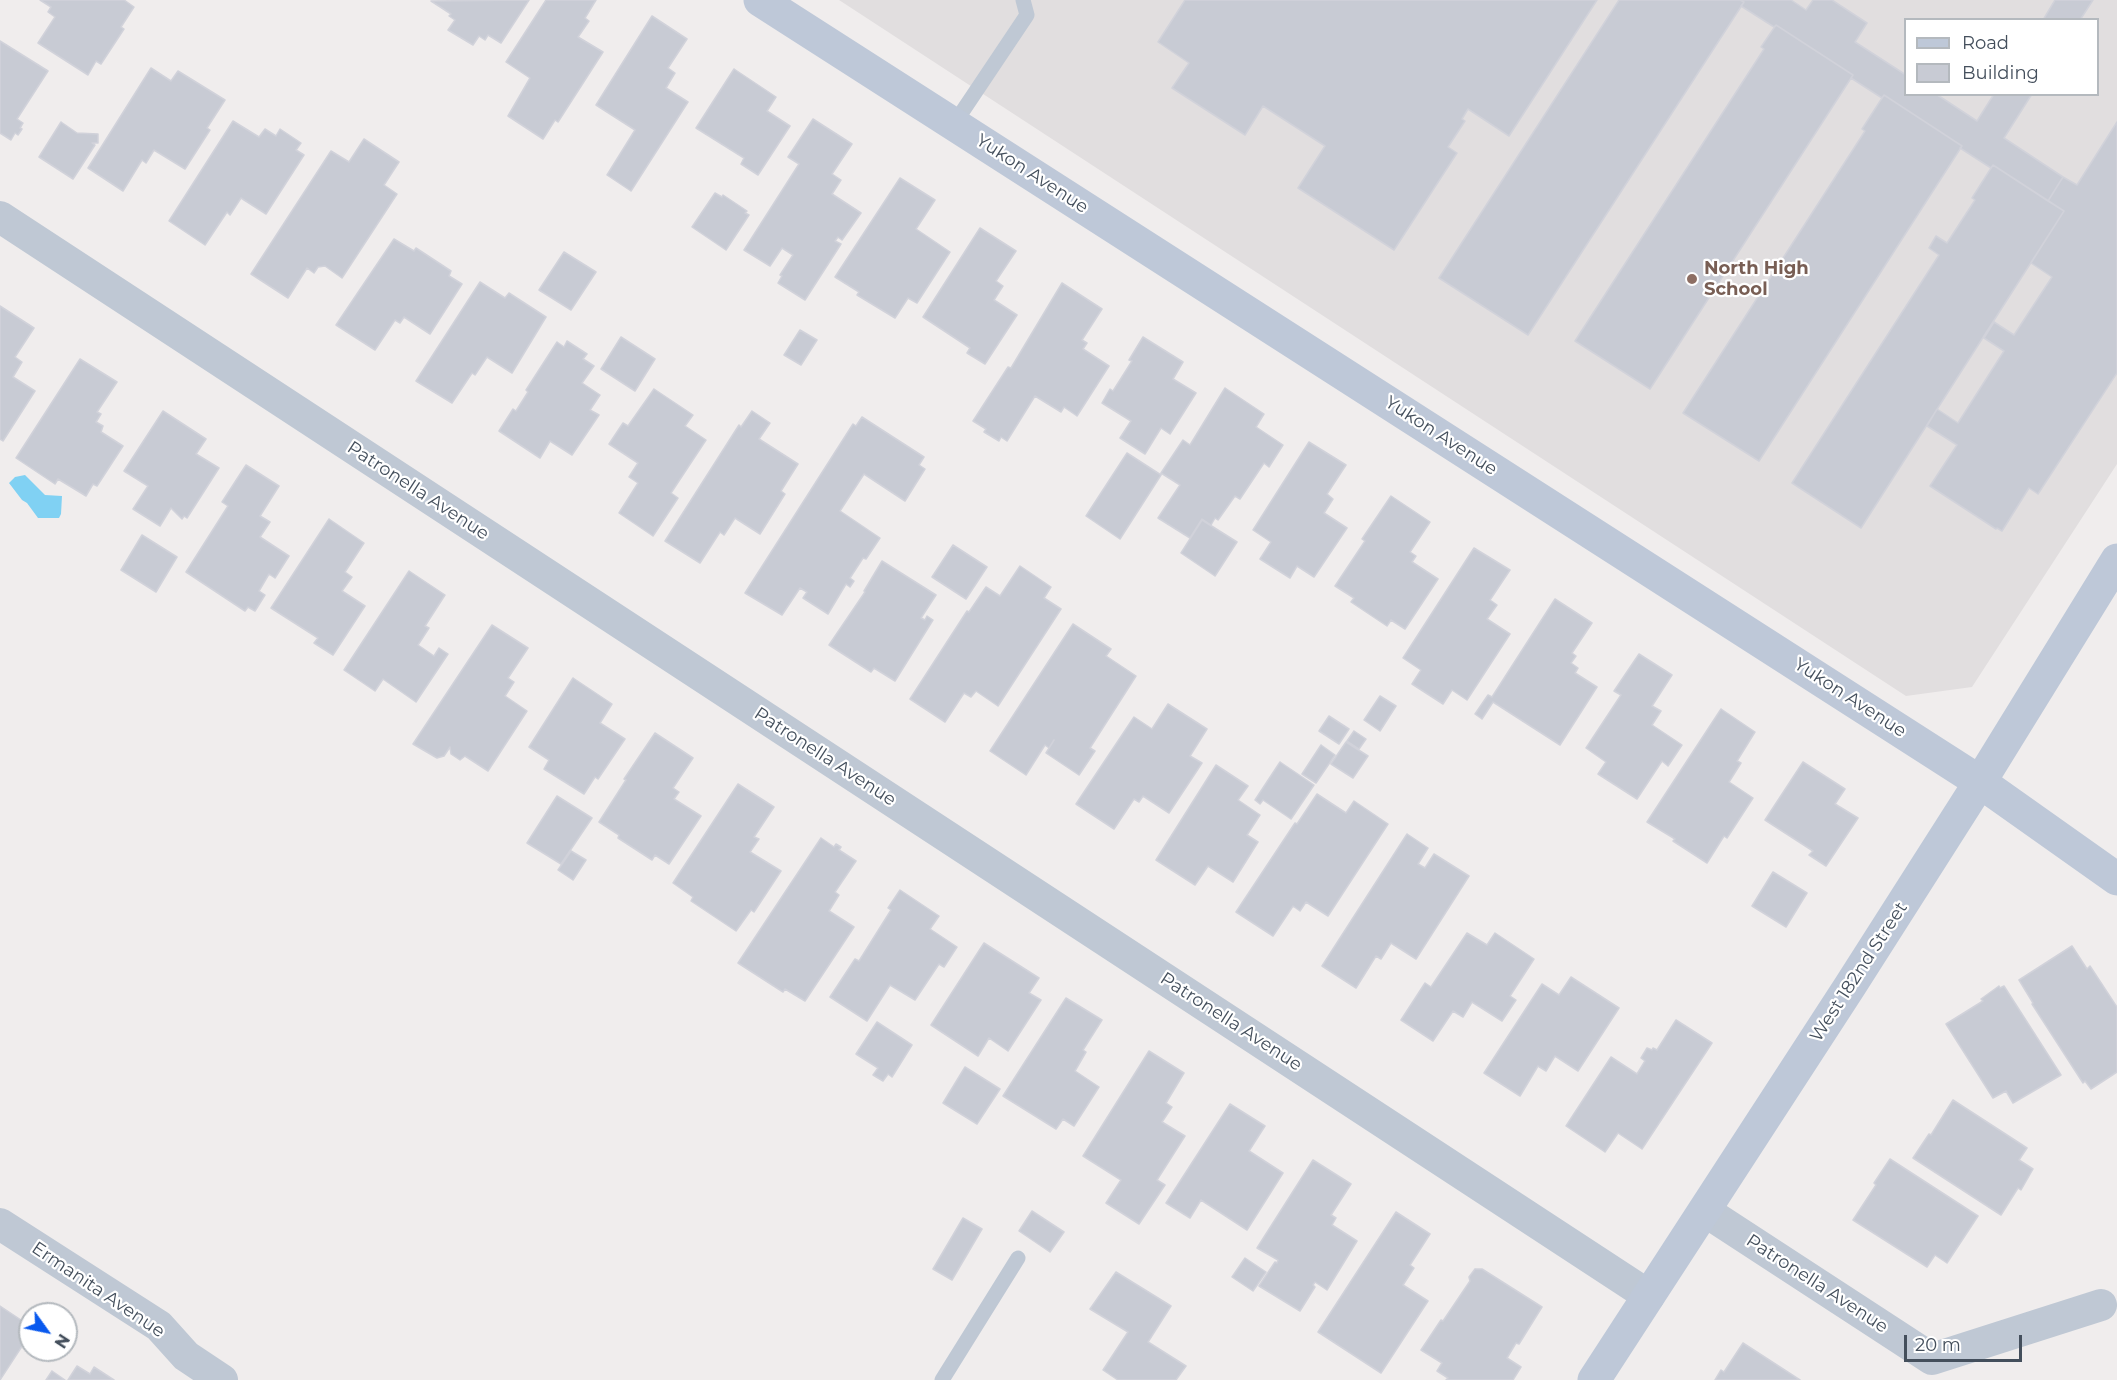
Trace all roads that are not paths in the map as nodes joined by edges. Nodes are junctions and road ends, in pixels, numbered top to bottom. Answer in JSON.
{"nodes":[{"id":1,"x":760,"y":0,"type":"edge"},
{"id":2,"x":1023,"y":0,"type":"edge"},
{"id":3,"x":954,"y":124,"type":"junction"},
{"id":4,"x":0,"y":218,"type":"edge"},
{"id":5,"x":2117,"y":560,"type":"edge"},
{"id":6,"x":1980,"y":782,"type":"junction"},
{"id":7,"x":2117,"y":879,"type":"edge"},
{"id":8,"x":1705,"y":1211,"type":"junction"},
{"id":9,"x":0,"y":1224,"type":"edge"},
{"id":10,"x":1018,"y":1258,"type":"dead end"},
{"id":11,"x":1649,"y":1296,"type":"junction"},
{"id":12,"x":2101,"y":1305,"type":"dead end"},
{"id":13,"x":222,"y":1380,"type":"edge"},
{"id":14,"x":942,"y":1380,"type":"edge"},
{"id":15,"x":1594,"y":1380,"type":"edge"}],
"edges":[{"from":1,"to":3,"type":"street","name":"Yukon Avenue"},
{"from":2,"to":3,"type":"lane"},
{"from":3,"to":6,"type":"street","name":"Yukon Avenue"},
{"from":4,"to":11,"type":"street","name":"Patronella Avenue"},
{"from":5,"to":6,"type":"street","name":"West 182nd Street"},
{"from":6,"to":7,"type":"street","name":"Yukon Avenue"},
{"from":6,"to":8,"type":"street","name":"West 182nd Street"},
{"from":8,"to":11,"type":"street","name":"West 182nd Street"},
{"from":8,"to":12,"type":"street","name":"Patronella Avenue"},
{"from":9,"to":13,"type":"street","name":"Ermanita Avenue"},
{"from":10,"to":14,"type":"lane"},
{"from":11,"to":15,"type":"street","name":"West 182nd Street"}]}
